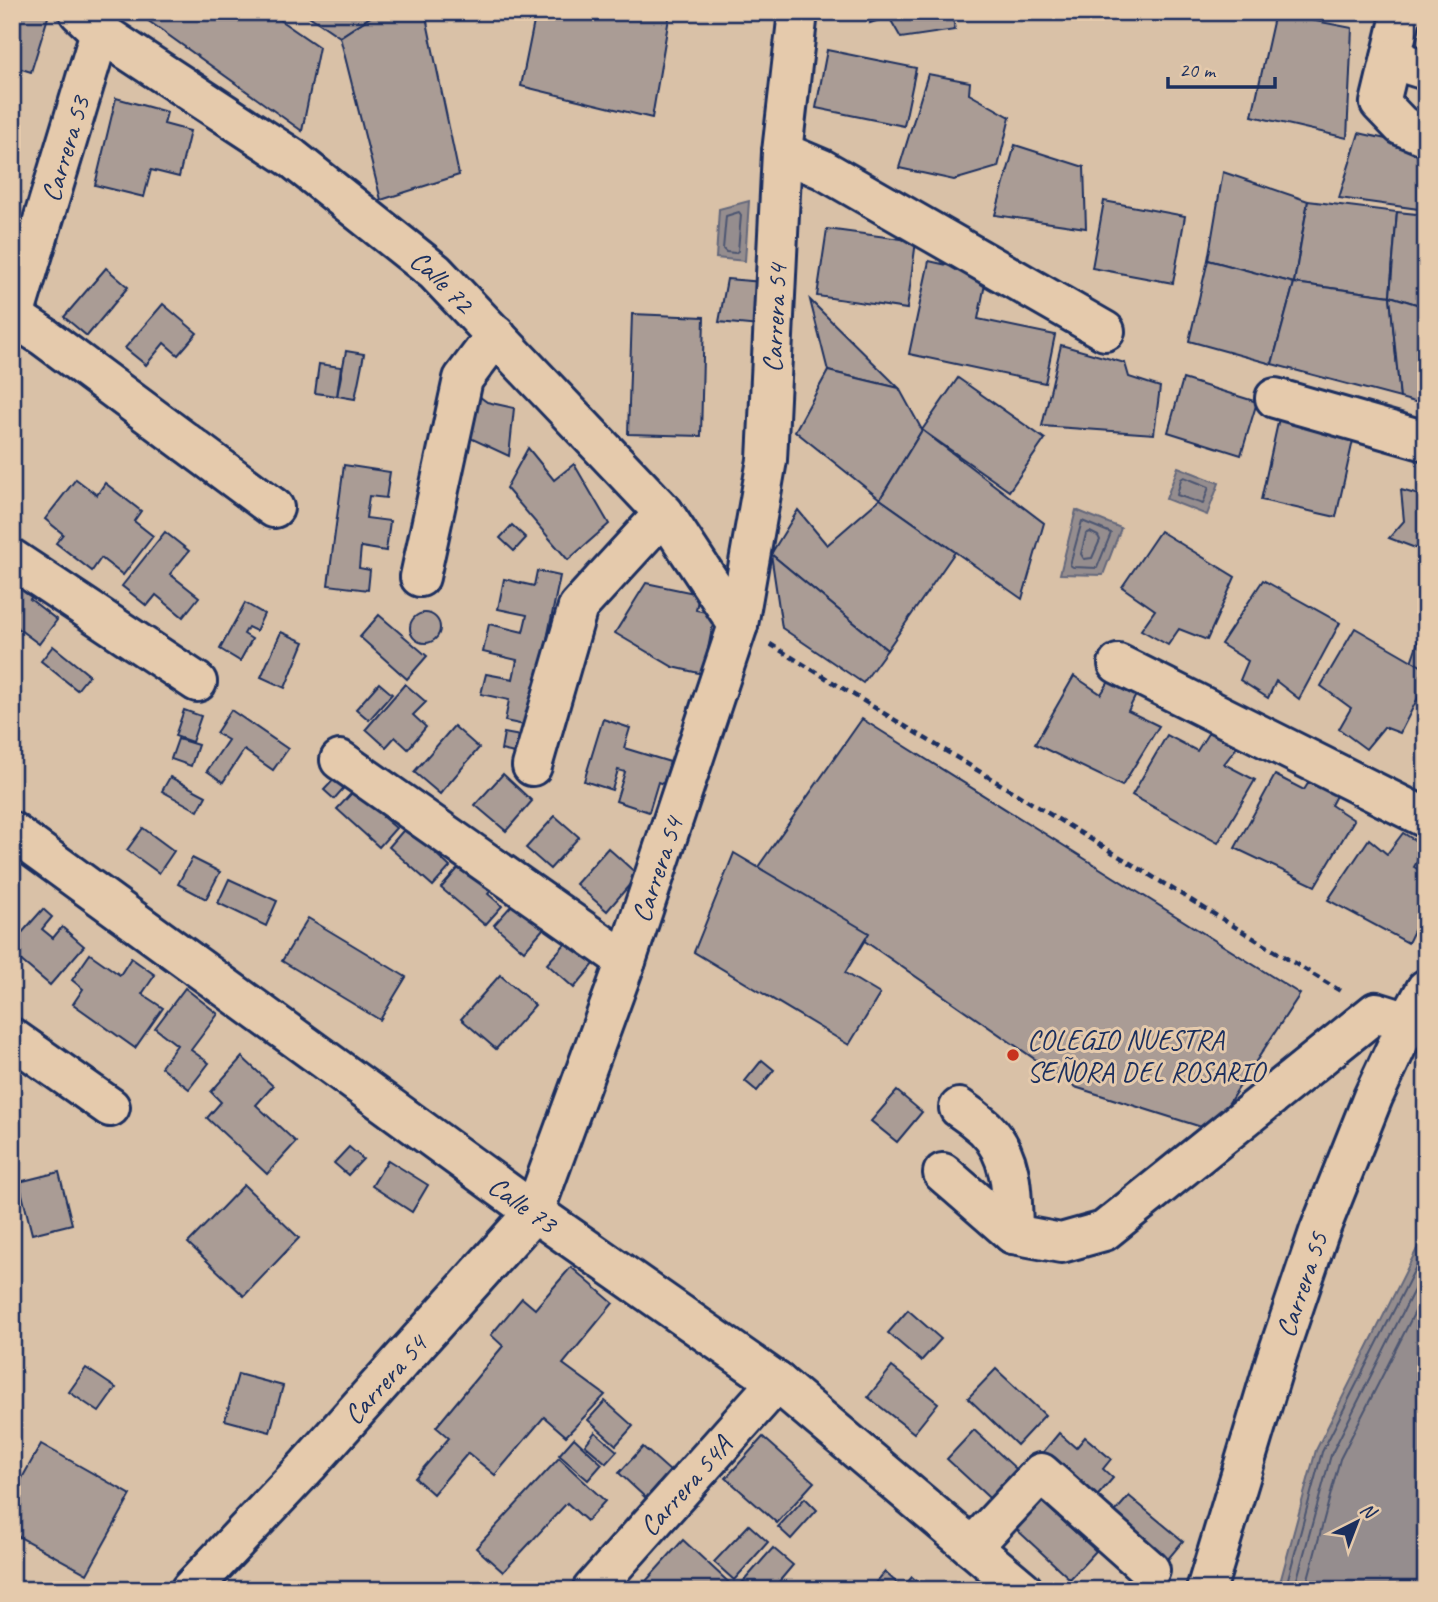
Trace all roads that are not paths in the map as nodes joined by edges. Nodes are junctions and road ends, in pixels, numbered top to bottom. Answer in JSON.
{"nodes":[{"id":1,"x":798,"y":12,"type":"edge"},
{"id":2,"x":1402,"y":12,"type":"edge"},
{"id":3,"x":93,"y":19,"type":"edge"},
{"id":4,"x":1408,"y":65,"type":"edge"},
{"id":5,"x":1426,"y":136,"type":"edge"},
{"id":6,"x":782,"y":152,"type":"junction"},
{"id":7,"x":13,"y":320,"type":"edge"},
{"id":8,"x":1105,"y":331,"type":"dead end"},
{"id":9,"x":496,"y":335,"type":"junction"},
{"id":10,"x":1275,"y":398,"type":"dead end"},
{"id":11,"x":1426,"y":441,"type":"edge"},
{"id":12,"x":274,"y":508,"type":"dead end"},
{"id":13,"x":664,"y":513,"type":"junction"},
{"id":14,"x":12,"y":559,"type":"edge"},
{"id":15,"x":420,"y":577,"type":"dead end"},
{"id":16,"x":738,"y":625,"type":"junction"},
{"id":17,"x":1118,"y":664,"type":"dead end"},
{"id":18,"x":197,"y":682,"type":"dead end"},
{"id":19,"x":340,"y":760,"type":"dead end"},
{"id":20,"x":532,"y":765,"type":"dead end"},
{"id":21,"x":1426,"y":818,"type":"edge"},
{"id":22,"x":12,"y":832,"type":"edge"},
{"id":23,"x":626,"y":961,"type":"junction"},
{"id":24,"x":1403,"y":1008,"type":"edge"},
{"id":25,"x":12,"y":1038,"type":"edge"},
{"id":26,"x":110,"y":1107,"type":"dead end"},
{"id":27,"x":959,"y":1108,"type":"dead end"},
{"id":28,"x":943,"y":1173,"type":"dead end"},
{"id":29,"x":534,"y":1212,"type":"junction"},
{"id":30,"x":1013,"y":1234,"type":"junction"},
{"id":31,"x":777,"y":1382,"type":"junction"},
{"id":32,"x":972,"y":1547,"type":"junction"},
{"id":33,"x":1150,"y":1570,"type":"dead end"},
{"id":34,"x":190,"y":1590,"type":"edge"},
{"id":35,"x":593,"y":1590,"type":"edge"},
{"id":36,"x":1023,"y":1590,"type":"edge"},
{"id":37,"x":1206,"y":1590,"type":"edge"}],
"edges":[{"from":1,"to":6,"type":"street","name":"Carrera 54"},
{"from":2,"to":4,"type":"street"},
{"from":3,"to":7,"type":"street","name":"Carrera 53"},
{"from":3,"to":9,"type":"street","name":"Calle 72"},
{"from":4,"to":5,"type":"street"},
{"from":6,"to":8,"type":"street"},
{"from":6,"to":16,"type":"street","name":"Carrera 54"},
{"from":7,"to":12,"type":"street"},
{"from":9,"to":13,"type":"street","name":"Calle 72"},
{"from":9,"to":15,"type":"street"},
{"from":10,"to":11,"type":"street"},
{"from":13,"to":16,"type":"street","name":"Calle 72"},
{"from":13,"to":20,"type":"street"},
{"from":14,"to":18,"type":"street"},
{"from":16,"to":23,"type":"street","name":"Carrera 54"},
{"from":17,"to":21,"type":"street"},
{"from":19,"to":23,"type":"street"},
{"from":22,"to":29,"type":"street","name":"Calle 73"},
{"from":23,"to":29,"type":"street","name":"Carrera 54"},
{"from":24,"to":30,"type":"street"},
{"from":24,"to":37,"type":"street","name":"Carrera 55"},
{"from":25,"to":26,"type":"street"},
{"from":27,"to":30,"type":"street"},
{"from":28,"to":30,"type":"street"},
{"from":29,"to":31,"type":"street","name":"Calle 73"},
{"from":29,"to":34,"type":"street","name":"Carrera 54"},
{"from":31,"to":32,"type":"street","name":"Calle 73"},
{"from":31,"to":35,"type":"street","name":"Carrera 54A"},
{"from":32,"to":33,"type":"street"},
{"from":32,"to":36,"type":"street","name":"Calle 73"}]}
